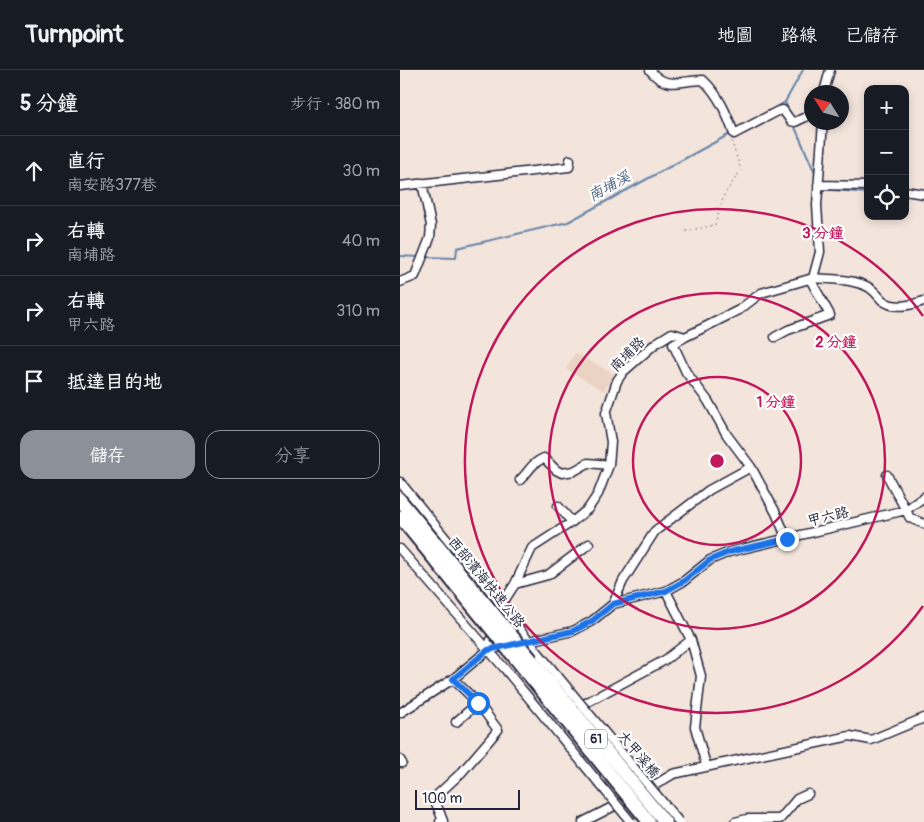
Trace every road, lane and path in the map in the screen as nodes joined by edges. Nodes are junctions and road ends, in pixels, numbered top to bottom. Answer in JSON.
{"nodes":[{"id":1,"x":650,"y":70,"type":"edge"},
{"id":2,"x":830,"y":70,"type":"edge"},
{"id":3,"x":826,"y":85,"type":"edge"},
{"id":4,"x":804,"y":118,"type":"edge"},
{"id":5,"x":822,"y":130,"type":"edge"},
{"id":6,"x":734,"y":134,"type":"junction"},
{"id":7,"x":570,"y":160,"type":"dead end"},
{"id":8,"x":422,"y":183,"type":"junction"},
{"id":9,"x":818,"y":185,"type":"junction"},
{"id":10,"x":400,"y":186,"type":"edge"},
{"id":11,"x":864,"y":186,"type":"edge"},
{"id":12,"x":909,"y":192,"type":"edge"},
{"id":13,"x":924,"y":194,"type":"edge"},
{"id":14,"x":686,"y":231,"type":"dead end"},
{"id":15,"x":812,"y":278,"type":"junction"},
{"id":16,"x":400,"y":282,"type":"edge"},
{"id":17,"x":924,"y":301,"type":"edge"},
{"id":18,"x":685,"y":337,"type":"junction"},
{"id":19,"x":775,"y":337,"type":"dead end"},
{"id":20,"x":609,"y":465,"type":"junction"},
{"id":21,"x":751,"y":468,"type":"junction"},
{"id":22,"x":888,"y":476,"type":"dead end"},
{"id":23,"x":520,"y":480,"type":"dead end"},
{"id":24,"x":400,"y":482,"type":"edge"},
{"id":25,"x":924,"y":497,"type":"edge"},
{"id":26,"x":400,"y":500,"type":"edge"},
{"id":27,"x":558,"y":506,"type":"dead end"},
{"id":28,"x":906,"y":510,"type":"junction"},
{"id":29,"x":400,"y":517,"type":"edge"},
{"id":30,"x":572,"y":522,"type":"junction"},
{"id":31,"x":924,"y":524,"type":"edge"},
{"id":32,"x":787,"y":539,"type":"junction"},
{"id":33,"x":589,"y":544,"type":"dead end"},
{"id":34,"x":400,"y":549,"type":"edge"},
{"id":35,"x":516,"y":584,"type":"junction"},
{"id":36,"x":666,"y":591,"type":"junction"},
{"id":37,"x":613,"y":604,"type":"junction"},
{"id":38,"x":500,"y":607,"type":"junction"},
{"id":39,"x":691,"y":640,"type":"junction"},
{"id":40,"x":531,"y":642,"type":"junction"},
{"id":41,"x":488,"y":650,"type":"junction"},
{"id":42,"x":453,"y":679,"type":"junction"},
{"id":43,"x":478,"y":703,"type":"junction"},
{"id":44,"x":582,"y":705,"type":"junction"},
{"id":45,"x":400,"y":713,"type":"edge"},
{"id":46,"x":924,"y":718,"type":"edge"},
{"id":47,"x":456,"y":722,"type":"dead end"},
{"id":48,"x":706,"y":765,"type":"junction"},
{"id":49,"x":808,"y":794,"type":"dead end"},
{"id":50,"x":440,"y":822,"type":"edge"},
{"id":51,"x":583,"y":822,"type":"edge"},
{"id":52,"x":632,"y":822,"type":"edge"},
{"id":53,"x":650,"y":822,"type":"edge"},
{"id":54,"x":665,"y":822,"type":"edge"},
{"id":55,"x":679,"y":822,"type":"edge"},
{"id":56,"x":735,"y":822,"type":"edge"}],
"edges":[{"from":1,"to":6,"type":"street"},
{"from":2,"to":3,"type":"street"},
{"from":4,"to":6,"type":"street"},
{"from":5,"to":9,"type":"street"},
{"from":6,"to":14,"type":"path"},
{"from":7,"to":8,"type":"street"},
{"from":8,"to":10,"type":"street"},
{"from":8,"to":16,"type":"street"},
{"from":9,"to":11,"type":"street"},
{"from":9,"to":15,"type":"street"},
{"from":12,"to":13,"type":"street"},
{"from":15,"to":17,"type":"street"},
{"from":15,"to":18,"type":"street","name":"南埔路"},
{"from":15,"to":19,"type":"street"},
{"from":18,"to":20,"type":"street","name":"南埔路"},
{"from":18,"to":21,"type":"street"},
{"from":20,"to":23,"type":"street"},
{"from":20,"to":30,"type":"street","name":"南埔路"},
{"from":21,"to":32,"type":"street"},
{"from":21,"to":37,"type":"street"},
{"from":22,"to":28,"type":"street"},
{"from":24,"to":38,"type":"street","name":"大甲溪橋"},
{"from":25,"to":28,"type":"street","name":"甲六路"},
{"from":26,"to":54,"type":"highway","name":"西部濱海快速公路","number":"61","bridge":true},
{"from":27,"to":30,"type":"street"},
{"from":28,"to":31,"type":"street"},
{"from":28,"to":32,"type":"street","name":"甲六路"},
{"from":29,"to":53,"type":"highway","name":"西部濱海快速公路","number":"61","bridge":true},
{"from":30,"to":35,"type":"street","name":"南埔路"},
{"from":32,"to":36,"type":"street","name":"甲六路"},
{"from":33,"to":35,"type":"street"},
{"from":34,"to":41,"type":"street"},
{"from":35,"to":38,"type":"street","name":"南埔路"},
{"from":36,"to":37,"type":"street","name":"甲六路"},
{"from":36,"to":39,"type":"street"},
{"from":37,"to":40,"type":"street","name":"甲六路"},
{"from":38,"to":40,"type":"street","name":"大甲溪橋"},
{"from":38,"to":41,"type":"street","name":"南埔路"},
{"from":39,"to":44,"type":"street"},
{"from":39,"to":48,"type":"street"},
{"from":40,"to":41,"type":"street","name":"甲六路"},
{"from":40,"to":44,"type":"street","name":"大甲溪橋","bridge":true},
{"from":41,"to":42,"type":"street"},
{"from":41,"to":52,"type":"street","bridge":true},
{"from":42,"to":43,"type":"street"},
{"from":42,"to":45,"type":"street"},
{"from":43,"to":47,"type":"street"},
{"from":43,"to":50,"type":"street"},
{"from":44,"to":55,"type":"street","name":"大甲溪橋","bridge":true},
{"from":46,"to":48,"type":"street"},
{"from":48,"to":51,"type":"street"},
{"from":49,"to":56,"type":"street"}]}
